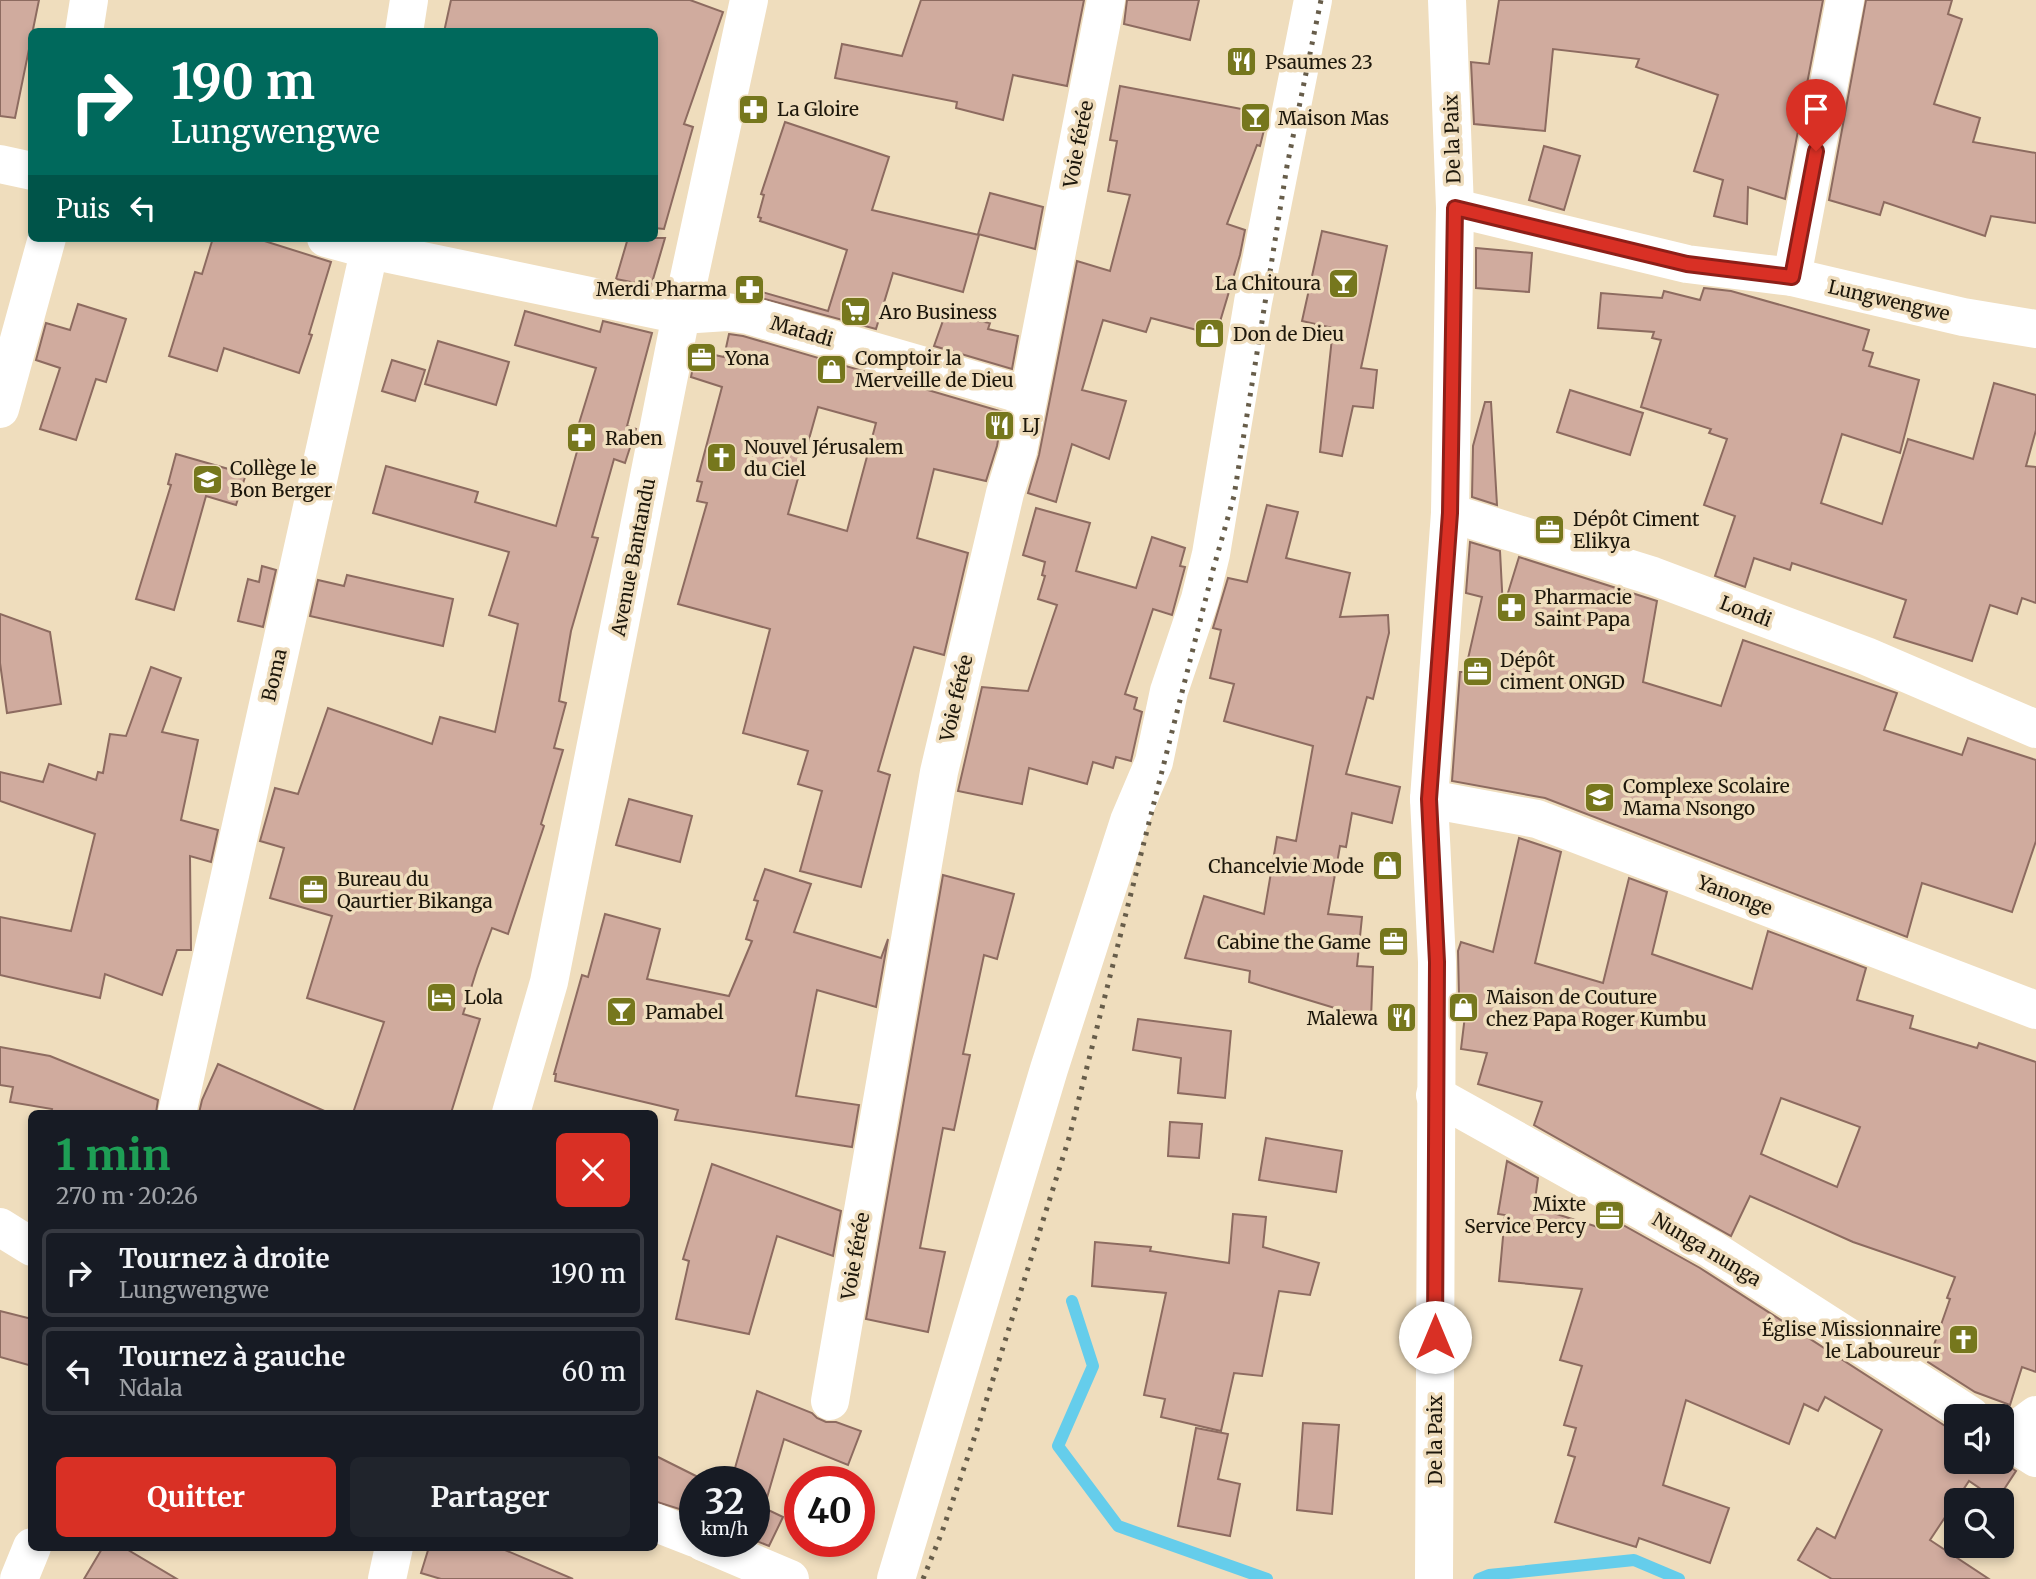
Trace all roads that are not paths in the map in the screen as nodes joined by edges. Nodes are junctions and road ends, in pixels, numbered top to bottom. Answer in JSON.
{"nodes":[{"id":1,"x":89,"y":0,"type":"edge"},
{"id":2,"x":409,"y":0,"type":"edge"},
{"id":3,"x":749,"y":0,"type":"edge"},
{"id":4,"x":1106,"y":0,"type":"edge"},
{"id":5,"x":1313,"y":0,"type":"edge"},
{"id":6,"x":1447,"y":0,"type":"edge"},
{"id":7,"x":1845,"y":0,"type":"edge"},
{"id":8,"x":85,"y":28,"type":"edge"},
{"id":9,"x":405,"y":28,"type":"edge"},
{"id":10,"x":0,"y":164,"type":"edge"},
{"id":11,"x":28,"y":171,"type":"edge"},
{"id":12,"x":1455,"y":208,"type":"junction"},
{"id":13,"x":46,"y":242,"type":"edge"},
{"id":14,"x":371,"y":244,"type":"edge"},
{"id":15,"x":1792,"y":277,"type":"junction"},
{"id":16,"x":681,"y":315,"type":"junction"},
{"id":17,"x":2036,"y":329,"type":"edge"},
{"id":18,"x":1028,"y":396,"type":"junction"},
{"id":19,"x":0,"y":409,"type":"edge"},
{"id":20,"x":1450,"y":513,"type":"junction"},
{"id":21,"x":2036,"y":729,"type":"edge"},
{"id":22,"x":1429,"y":799,"type":"junction"},
{"id":23,"x":2036,"y":1010,"type":"edge"},
{"id":24,"x":1435,"y":1095,"type":"junction"},
{"id":25,"x":178,"y":1110,"type":"edge"},
{"id":26,"x":512,"y":1110,"type":"edge"},
{"id":27,"x":0,"y":1227,"type":"edge"},
{"id":28,"x":28,"y":1244,"type":"edge"},
{"id":29,"x":830,"y":1401,"type":"dead end"},
{"id":30,"x":1952,"y":1404,"type":"edge"},
{"id":31,"x":2036,"y":1415,"type":"edge"},
{"id":32,"x":2014,"y":1444,"type":"edge"},
{"id":33,"x":658,"y":1524,"type":"edge"},
{"id":34,"x":679,"y":1532,"type":"edge"},
{"id":35,"x":30,"y":1551,"type":"edge"},
{"id":36,"x":393,"y":1551,"type":"edge"},
{"id":37,"x":738,"y":1557,"type":"edge"},
{"id":38,"x":0,"y":1575,"type":"edge"},
{"id":39,"x":11,"y":1579,"type":"edge"},
{"id":40,"x":19,"y":1579,"type":"edge"},
{"id":41,"x":387,"y":1579,"type":"edge"},
{"id":42,"x":790,"y":1579,"type":"edge"},
{"id":43,"x":896,"y":1579,"type":"edge"},
{"id":44,"x":1434,"y":1579,"type":"edge"}],
"edges":[{"from":1,"to":8,"type":"street"},
{"from":2,"to":9,"type":"street"},
{"from":3,"to":16,"type":"street","name":"Avenue Bantandu"},
{"from":4,"to":18,"type":"street","name":"Voie férée"},
{"from":5,"to":43,"type":"street"},
{"from":6,"to":12,"type":"street","name":"De la Paix"},
{"from":7,"to":15,"type":"street"},
{"from":10,"to":11,"type":"street"},
{"from":12,"to":15,"type":"street","name":"Lungwengwe"},
{"from":12,"to":20,"type":"street","name":"De la Paix"},
{"from":13,"to":19,"type":"street"},
{"from":14,"to":16,"type":"street","name":"Matadi"},
{"from":14,"to":25,"type":"street","name":"Boma"},
{"from":15,"to":17,"type":"street","name":"Lungwengwe"},
{"from":16,"to":18,"type":"street","name":"Matadi"},
{"from":16,"to":26,"type":"street","name":"Avenue Bantandu"},
{"from":18,"to":29,"type":"street","name":"Voie férée"},
{"from":20,"to":21,"type":"street","name":"Londi"},
{"from":20,"to":22,"type":"street","name":"De la Paix"},
{"from":22,"to":23,"type":"street","name":"Yanonge"},
{"from":22,"to":24,"type":"street","name":"De la Paix"},
{"from":24,"to":30,"type":"street","name":"Nunga nunga"},
{"from":24,"to":44,"type":"street","name":"De la Paix"},
{"from":27,"to":28,"type":"street"},
{"from":31,"to":32,"type":"street"},
{"from":33,"to":34,"type":"street"},
{"from":35,"to":40,"type":"street"},
{"from":36,"to":41,"type":"street"},
{"from":37,"to":42,"type":"street"},
{"from":38,"to":39,"type":"street"}]}
